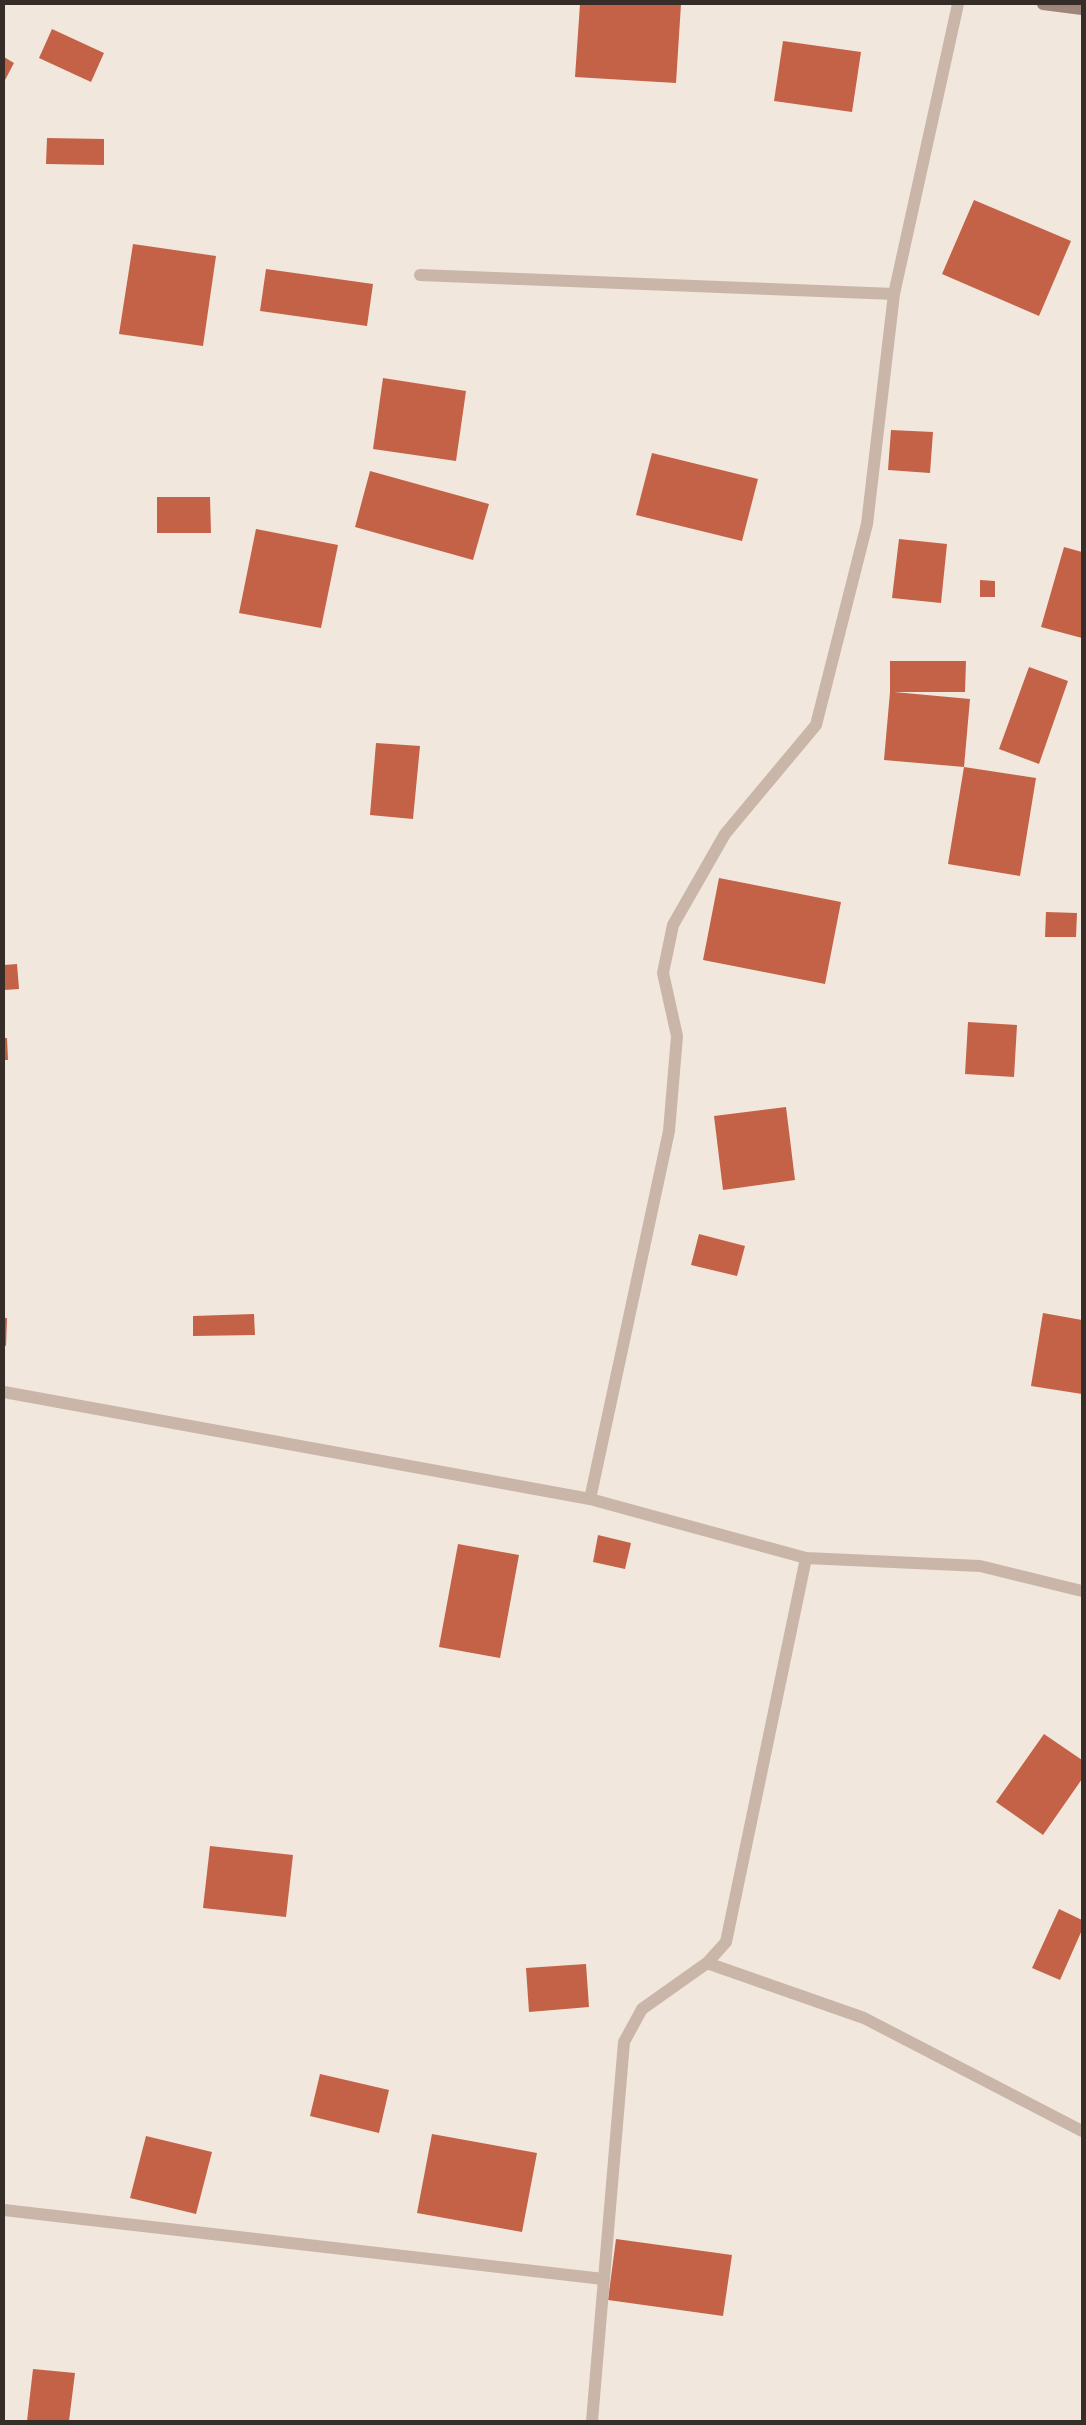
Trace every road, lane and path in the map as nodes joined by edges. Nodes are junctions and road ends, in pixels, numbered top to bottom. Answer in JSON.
{"nodes":[{"id":1,"x":958,"y":4,"type":"edge"},
{"id":2,"x":1044,"y":4,"type":"edge"},
{"id":3,"x":1082,"y":9,"type":"edge"},
{"id":4,"x":420,"y":275,"type":"dead end"},
{"id":5,"x":894,"y":294,"type":"junction"},
{"id":6,"x":4,"y":1392,"type":"edge"},
{"id":7,"x":590,"y":1500,"type":"junction"},
{"id":8,"x":806,"y":1558,"type":"junction"},
{"id":9,"x":1082,"y":1592,"type":"edge"},
{"id":10,"x":707,"y":1963,"type":"junction"},
{"id":11,"x":1082,"y":2131,"type":"edge"},
{"id":12,"x":4,"y":2210,"type":"edge"},
{"id":13,"x":603,"y":2279,"type":"junction"},
{"id":14,"x":592,"y":2421,"type":"edge"}],
"edges":[{"from":1,"to":5,"type":"street"},
{"from":2,"to":3,"type":"street"},
{"from":4,"to":5,"type":"street"},
{"from":5,"to":7,"type":"street"},
{"from":6,"to":7,"type":"street"},
{"from":7,"to":8,"type":"street"},
{"from":8,"to":9,"type":"street"},
{"from":8,"to":10,"type":"street"},
{"from":10,"to":11,"type":"street"},
{"from":10,"to":13,"type":"street"},
{"from":12,"to":13,"type":"street"},
{"from":13,"to":14,"type":"street"}]}
